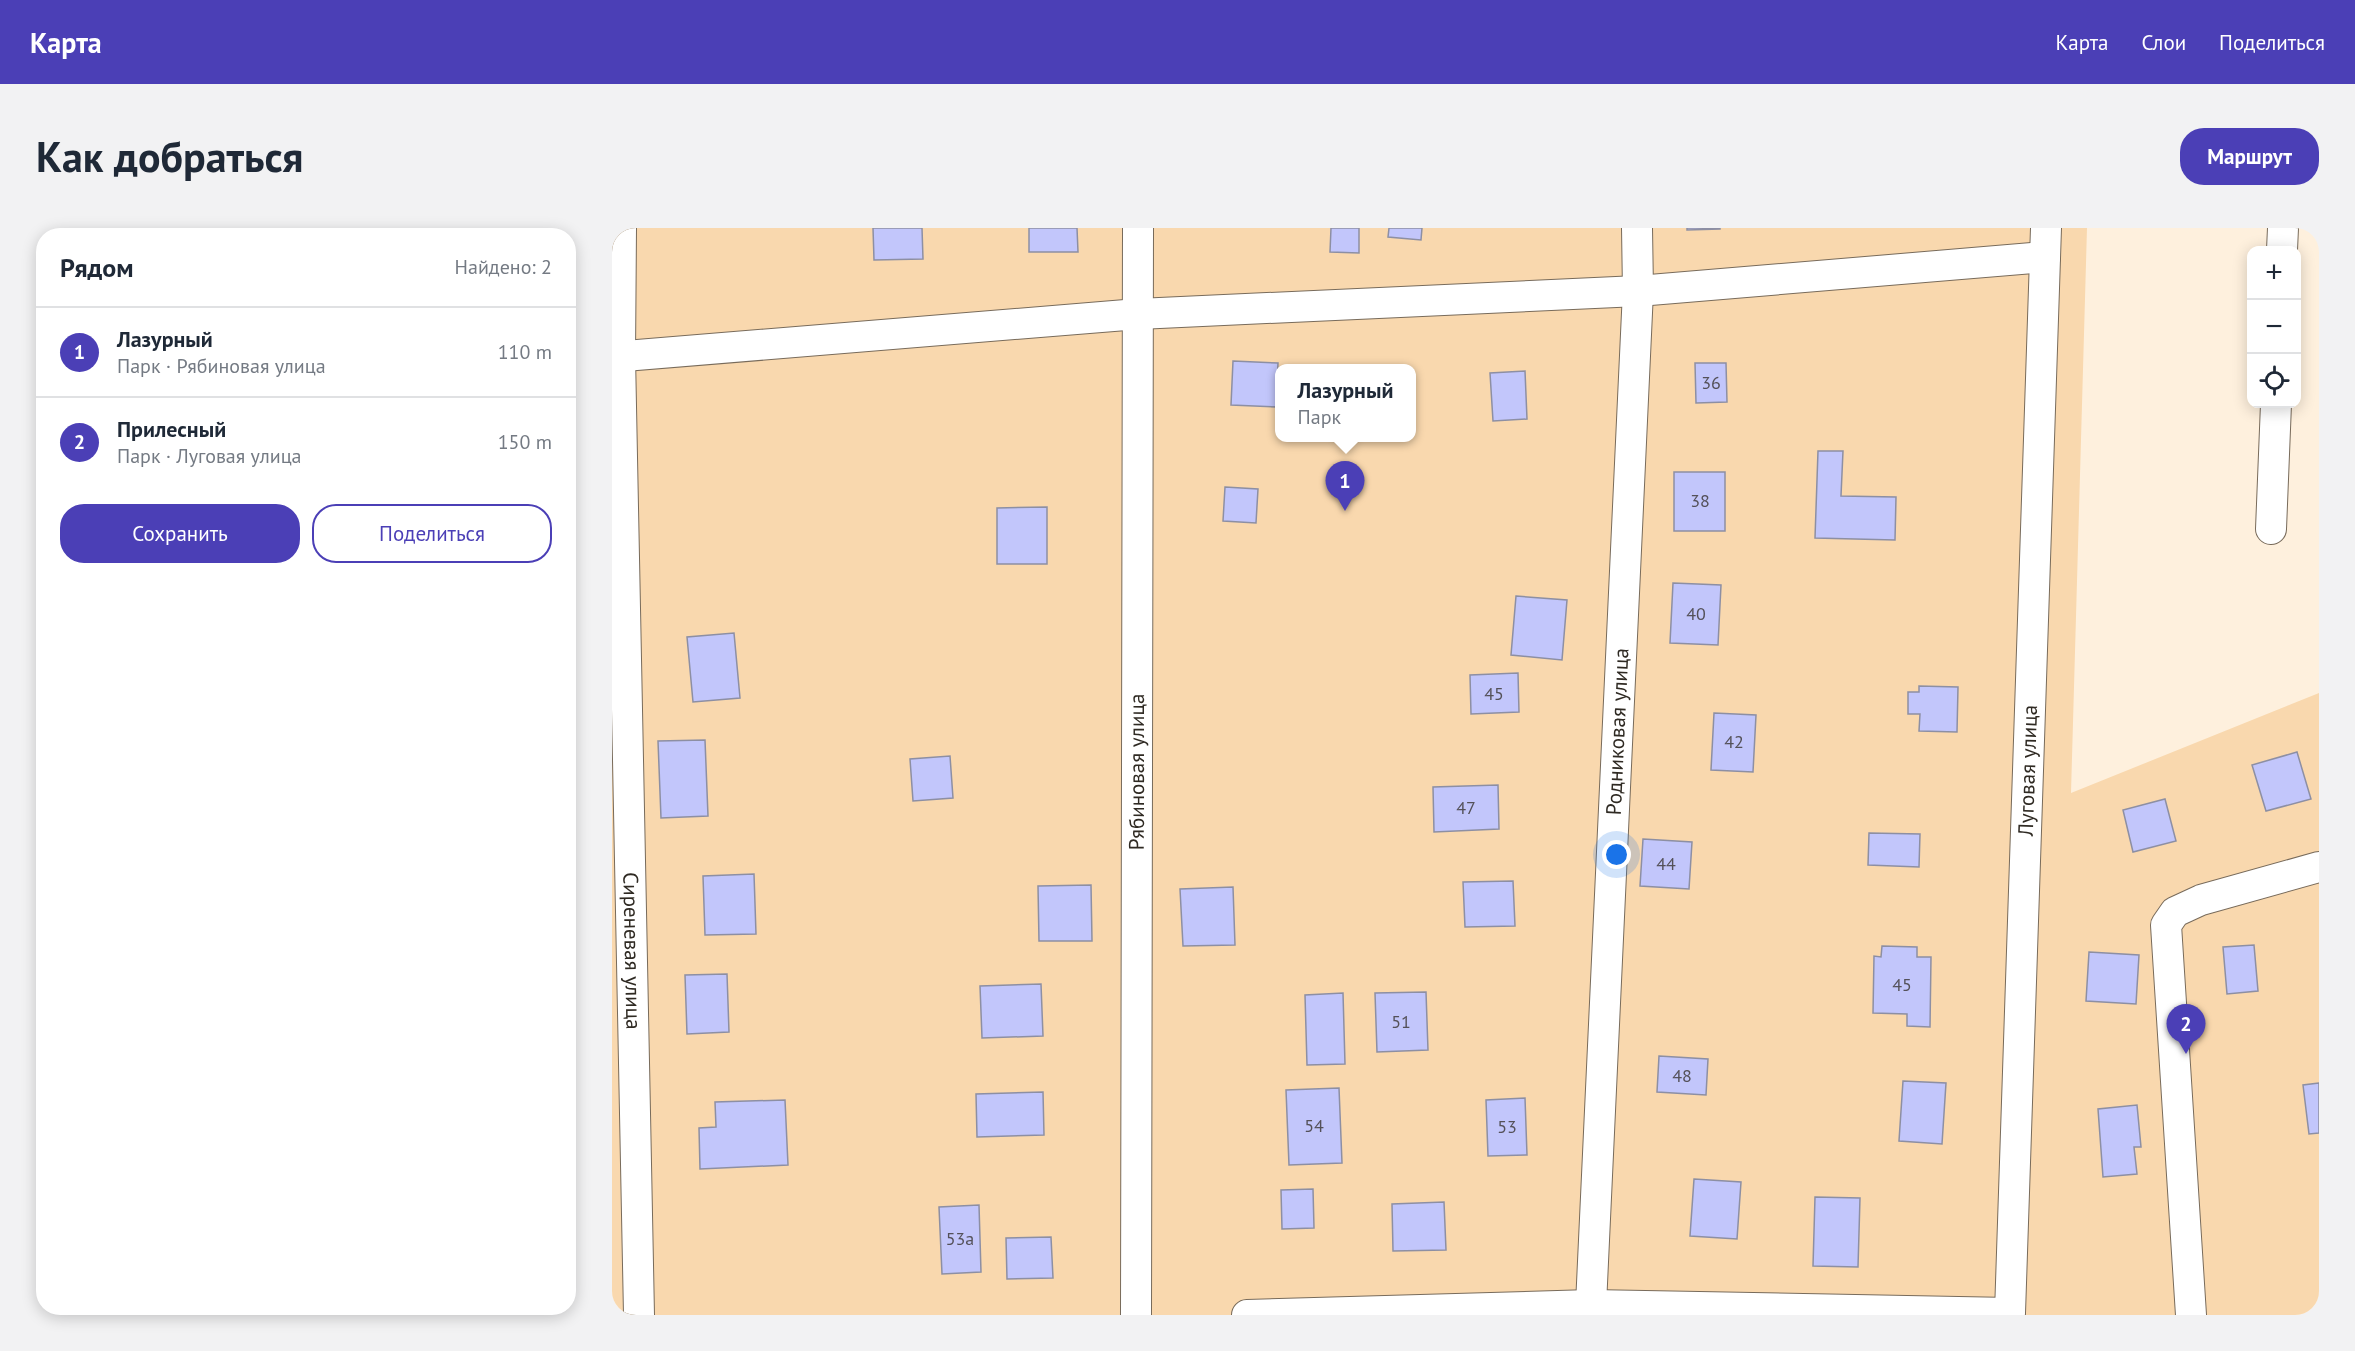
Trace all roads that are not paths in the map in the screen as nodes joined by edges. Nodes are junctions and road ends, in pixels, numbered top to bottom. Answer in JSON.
{"nodes":[{"id":1,"x":621,"y":228,"type":"edge"},
{"id":2,"x":1138,"y":228,"type":"edge"},
{"id":3,"x":1638,"y":228,"type":"edge"},
{"id":4,"x":2046,"y":228,"type":"edge"},
{"id":5,"x":2283,"y":228,"type":"edge"},
{"id":6,"x":2282,"y":246,"type":"edge"},
{"id":7,"x":2045,"y":257,"type":"junction"},
{"id":8,"x":1638,"y":291,"type":"junction"},
{"id":9,"x":1138,"y":314,"type":"junction"},
{"id":10,"x":616,"y":356,"type":"edge"},
{"id":11,"x":2276,"y":408,"type":"edge"},
{"id":12,"x":2271,"y":530,"type":"dead end"},
{"id":13,"x":2319,"y":867,"type":"edge"},
{"id":14,"x":1592,"y":1305,"type":"junction"},
{"id":15,"x":639,"y":1315,"type":"edge"},
{"id":16,"x":1137,"y":1315,"type":"edge"},
{"id":17,"x":1247,"y":1315,"type":"edge"},
{"id":18,"x":2191,"y":1315,"type":"edge"}],
"edges":[{"from":1,"to":10,"type":"street","name":"Сиреневая улица"},
{"from":2,"to":9,"type":"street","name":"Рябиновая улица"},
{"from":3,"to":8,"type":"street","name":"Родниковая улица"},
{"from":4,"to":7,"type":"street","name":"Луговая улица"},
{"from":5,"to":6,"type":"street"},
{"from":7,"to":8,"type":"street"},
{"from":7,"to":14,"type":"street","name":"Луговая улица"},
{"from":8,"to":9,"type":"street"},
{"from":8,"to":14,"type":"street","name":"Родниковая улица"},
{"from":9,"to":10,"type":"street"},
{"from":9,"to":16,"type":"street","name":"Рябиновая улица"},
{"from":10,"to":15,"type":"street","name":"Сиреневая улица"},
{"from":11,"to":12,"type":"street"},
{"from":13,"to":18,"type":"street"},
{"from":14,"to":17,"type":"street"}]}
